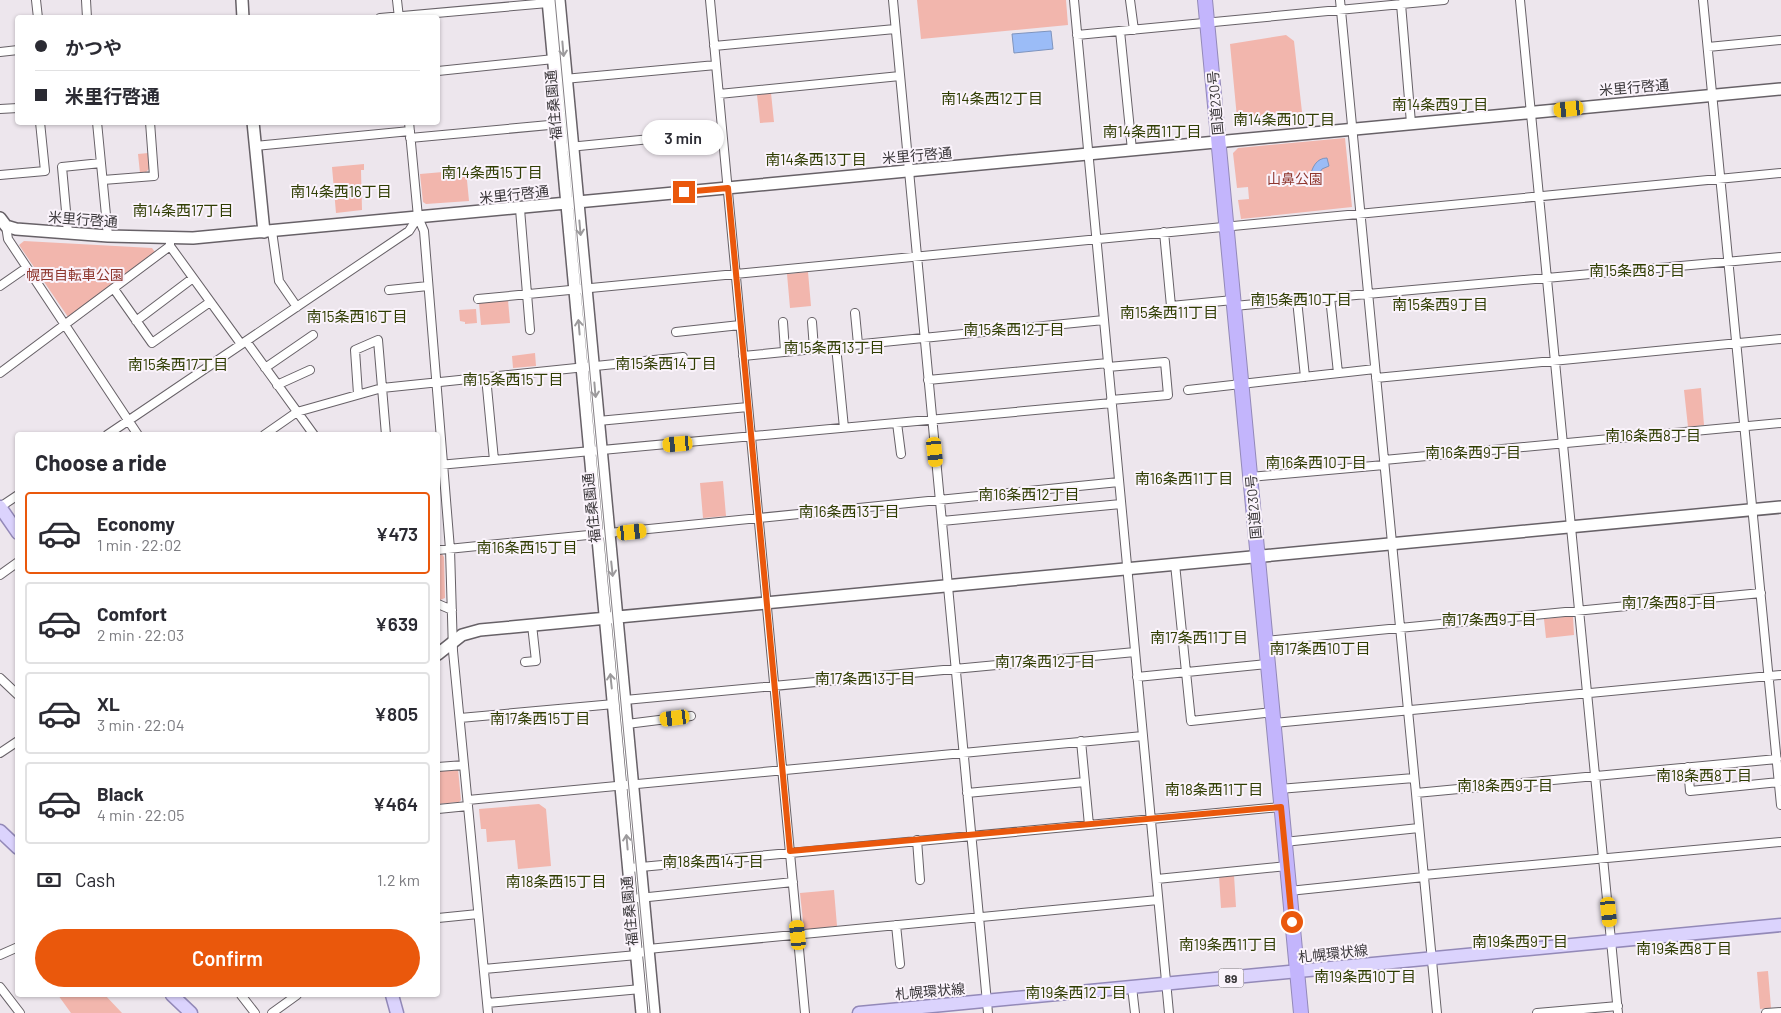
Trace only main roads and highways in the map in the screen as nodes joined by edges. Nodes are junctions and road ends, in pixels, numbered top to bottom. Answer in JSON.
{"nodes":[{"id":1,"x":1205,"y":0,"type":"edge"},
{"id":2,"x":0,"y":507,"type":"edge"},
{"id":3,"x":15,"y":529,"type":"edge"},
{"id":4,"x":0,"y":831,"type":"edge"},
{"id":5,"x":15,"y":845,"type":"edge"},
{"id":6,"x":1781,"y":925,"type":"edge"},
{"id":7,"x":1297,"y":972,"type":"junction"},
{"id":8,"x":174,"y":997,"type":"edge"},
{"id":9,"x":393,"y":997,"type":"edge"},
{"id":10,"x":988,"y":1007,"type":"edge"},
{"id":11,"x":191,"y":1013,"type":"edge"},
{"id":12,"x":397,"y":1013,"type":"edge"},
{"id":13,"x":859,"y":1013,"type":"edge"},
{"id":14,"x":1301,"y":1013,"type":"edge"}],
"edges":[{"from":1,"to":7,"type":"highway","name":"国道230号"},
{"from":2,"to":3,"type":"main road"},
{"from":4,"to":5,"type":"main road"},
{"from":6,"to":7,"type":"main road","name":"札幌環状線","number":"89"},
{"from":7,"to":10,"type":"main road","name":"札幌環状線","number":"89"},
{"from":7,"to":14,"type":"highway","name":"国道230号"},
{"from":8,"to":11,"type":"main road"},
{"from":9,"to":12,"type":"main road"},
{"from":10,"to":13,"type":"main road","name":"札幌環状線","number":"89"}]}
